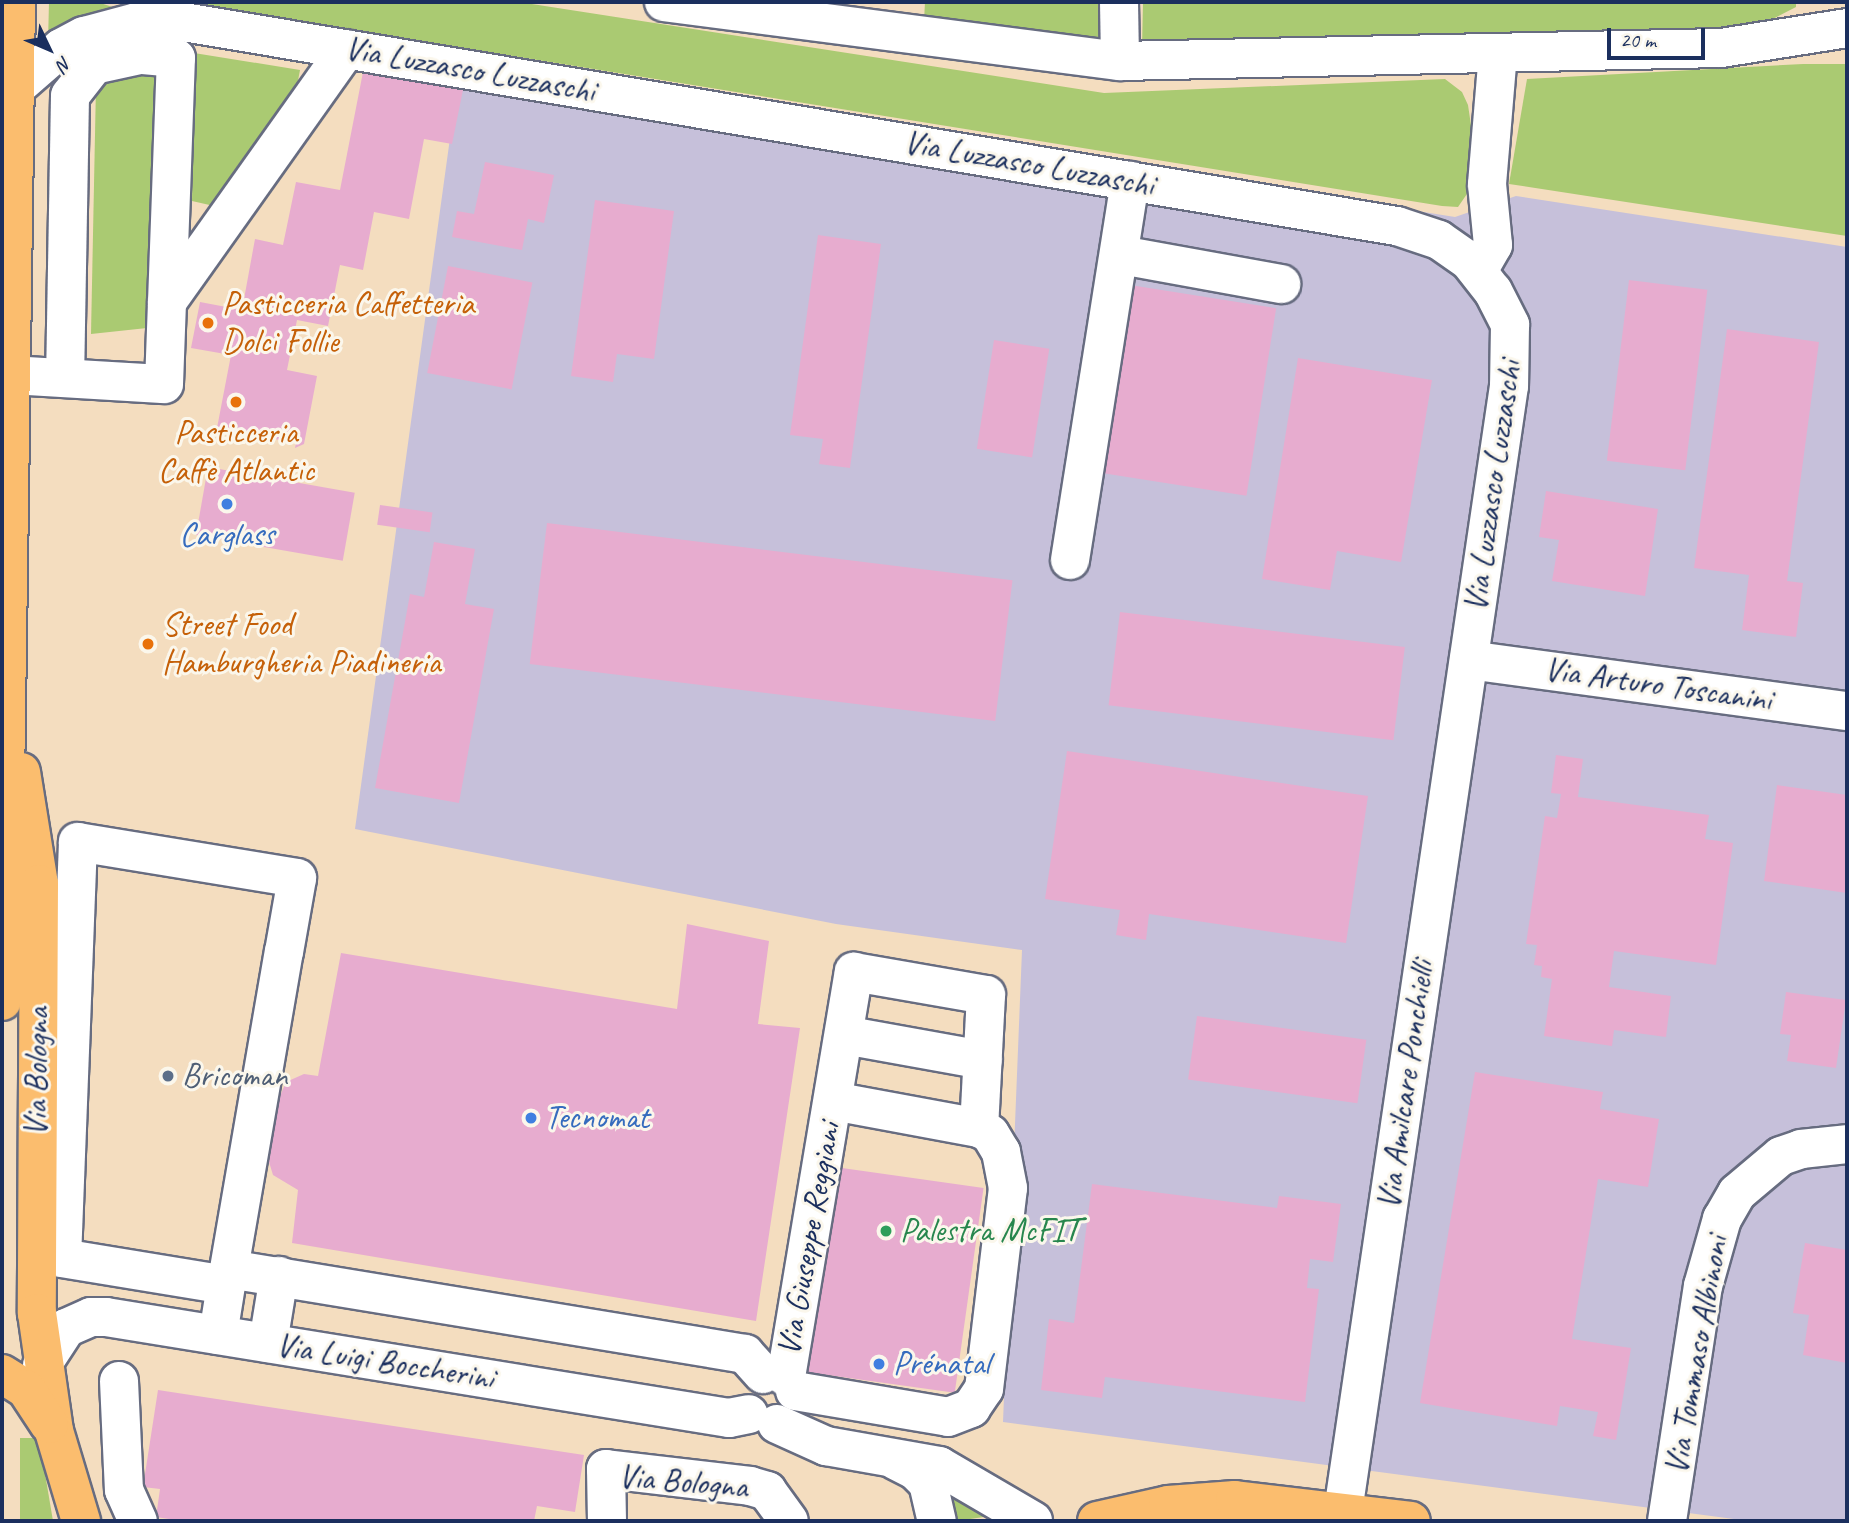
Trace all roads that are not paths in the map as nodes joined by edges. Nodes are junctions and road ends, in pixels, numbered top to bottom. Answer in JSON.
{"nodes":[{"id":1,"x":16,"y":2,"type":"edge"},
{"id":2,"x":131,"y":2,"type":"edge"},
{"id":3,"x":664,"y":2,"type":"edge"},
{"id":4,"x":1119,"y":2,"type":"edge"},
{"id":5,"x":887,"y":16,"type":"edge"},
{"id":6,"x":1831,"y":19,"type":"edge"},
{"id":7,"x":172,"y":20,"type":"junction"},
{"id":8,"x":347,"y":49,"type":"junction"},
{"id":9,"x":1498,"y":53,"type":"junction"},
{"id":10,"x":1120,"y":61,"type":"junction"},
{"id":11,"x":14,"y":89,"type":"junction"},
{"id":12,"x":1130,"y":181,"type":"junction"},
{"id":13,"x":8,"y":198,"type":"edge"},
{"id":14,"x":1121,"y":255,"type":"junction"},
{"id":15,"x":1478,"y":271,"type":"junction"},
{"id":16,"x":1281,"y":284,"type":"dead end"},
{"id":17,"x":167,"y":302,"type":"junction"},
{"id":18,"x":65,"y":378,"type":"junction"},
{"id":19,"x":8,"y":398,"type":"edge"},
{"id":20,"x":1070,"y":560,"type":"dead end"},
{"id":21,"x":1469,"y":660,"type":"junction"},
{"id":22,"x":1847,"y":711,"type":"edge"},
{"id":23,"x":6,"y":716,"type":"junction"},
{"id":24,"x":2,"y":1001,"type":"edge"},
{"id":25,"x":844,"y":1035,"type":"junction"},
{"id":26,"x":983,"y":1060,"type":"junction"},
{"id":27,"x":833,"y":1101,"type":"junction"},
{"id":28,"x":979,"y":1128,"type":"junction"},
{"id":29,"x":1847,"y":1144,"type":"edge"},
{"id":30,"x":279,"y":1276,"type":"junction"},
{"id":31,"x":228,"y":1277,"type":"junction"},
{"id":32,"x":218,"y":1335,"type":"junction"},
{"id":33,"x":268,"y":1343,"type":"junction"},
{"id":34,"x":42,"y":1365,"type":"junction"},
{"id":35,"x":2,"y":1374,"type":"edge"},
{"id":36,"x":119,"y":1381,"type":"dead end"},
{"id":37,"x":781,"y":1381,"type":"junction"},
{"id":38,"x":763,"y":1419,"type":"junction"},
{"id":39,"x":54,"y":1432,"type":"junction"},
{"id":40,"x":887,"y":1457,"type":"junction"},
{"id":41,"x":1343,"y":1516,"type":"edge"},
{"id":42,"x":81,"y":1521,"type":"edge"},
{"id":43,"x":138,"y":1521,"type":"edge"},
{"id":44,"x":607,"y":1521,"type":"edge"},
{"id":45,"x":789,"y":1521,"type":"edge"},
{"id":46,"x":937,"y":1521,"type":"edge"},
{"id":47,"x":1033,"y":1521,"type":"edge"},
{"id":48,"x":1097,"y":1521,"type":"edge"},
{"id":49,"x":1411,"y":1521,"type":"edge"},
{"id":50,"x":1667,"y":1521,"type":"edge"}],
"edges":[{"from":1,"to":11,"type":"main road","name":"Via Bologna"},
{"from":2,"to":7,"type":"street","name":"Via Luzzasco Luzzaschi"},
{"from":3,"to":5,"type":"street"},
{"from":4,"to":10,"type":"street"},
{"from":5,"to":10,"type":"street"},
{"from":6,"to":9,"type":"street"},
{"from":7,"to":8,"type":"street","name":"Via Luzzasco Luzzaschi"},
{"from":7,"to":11,"type":"street","name":"Via Luzzasco Luzzaschi"},
{"from":8,"to":12,"type":"street","name":"Via Luzzasco Luzzaschi"},
{"from":8,"to":17,"type":"street"},
{"from":9,"to":10,"type":"street"},
{"from":9,"to":15,"type":"street"},
{"from":11,"to":13,"type":"main road","name":"Via Bologna"},
{"from":12,"to":14,"type":"street"},
{"from":12,"to":15,"type":"street","name":"Via Luzzasco Luzzaschi"},
{"from":13,"to":19,"type":"main road","name":"Via Bologna"},
{"from":14,"to":16,"type":"street"},
{"from":14,"to":20,"type":"street"},
{"from":15,"to":21,"type":"street","name":"Via Luzzasco Luzzaschi"},
{"from":17,"to":18,"type":"street"},
{"from":17,"to":18,"type":"street"},
{"from":18,"to":19,"type":"street"},
{"from":19,"to":23,"type":"main road","name":"Via Bologna"},
{"from":21,"to":22,"type":"street","name":"Via Arturo Toscanini"},
{"from":21,"to":41,"type":"street","name":"Via Amilcare Ponchielli"},
{"from":23,"to":24,"type":"main road","name":"Via Bologna"},
{"from":23,"to":34,"type":"main road","name":"Via Bologna"},
{"from":25,"to":26,"type":"street"},
{"from":25,"to":26,"type":"street","name":"Via Giuseppe Reggiani"},
{"from":25,"to":27,"type":"street","name":"Via Giuseppe Reggiani"},
{"from":26,"to":28,"type":"street","name":"Via Giuseppe Reggiani"},
{"from":27,"to":28,"type":"street","name":"Via Giuseppe Reggiani"},
{"from":27,"to":37,"type":"street","name":"Via Giuseppe Reggiani"},
{"from":28,"to":37,"type":"street","name":"Via Giuseppe Reggiani"},
{"from":29,"to":50,"type":"street","name":"Via Tommaso Albinoni"},
{"from":30,"to":31,"type":"street","name":"Via Luigi Boccherini"},
{"from":30,"to":33,"type":"street"},
{"from":30,"to":37,"type":"street","name":"Via Luigi Boccherini"},
{"from":31,"to":31,"type":"street","name":"Via Luigi Boccherini"},
{"from":31,"to":32,"type":"street"},
{"from":32,"to":33,"type":"street","name":"Via Luigi Boccherini"},
{"from":32,"to":34,"type":"street","name":"Via Luigi Boccherini"},
{"from":33,"to":38,"type":"street","name":"Via Luigi Boccherini"},
{"from":34,"to":39,"type":"main road","name":"Via Bologna"},
{"from":35,"to":39,"type":"main road","name":"Via Bologna"},
{"from":36,"to":43,"type":"street"},
{"from":37,"to":38,"type":"street"},
{"from":38,"to":40,"type":"street","name":"Via Luigi Boccherini"},
{"from":39,"to":42,"type":"main road","name":"Via Bologna"},
{"from":40,"to":46,"type":"street","name":"Via Luigi Boccherini"},
{"from":40,"to":47,"type":"street","name":"Via Luigi Boccherini"},
{"from":41,"to":48,"type":"main road"},
{"from":41,"to":49,"type":"main road"},
{"from":44,"to":45,"type":"street","name":"Via Bologna"}]}
